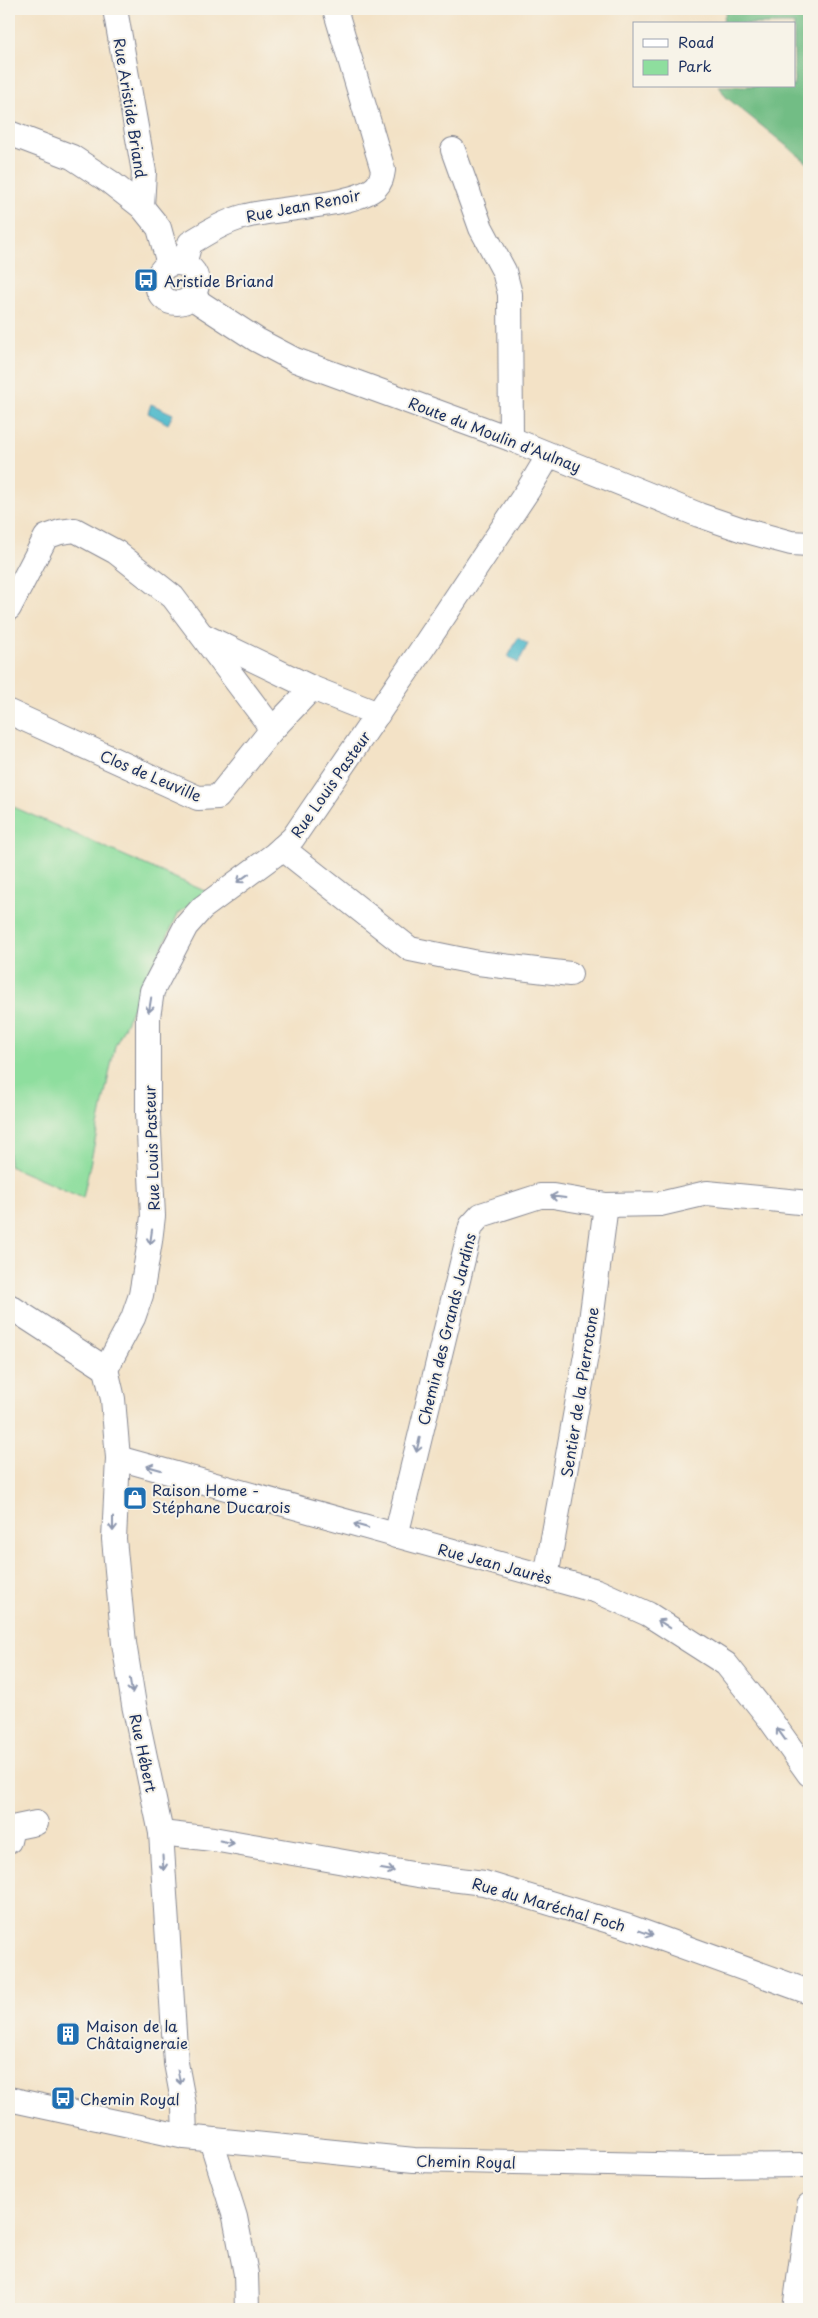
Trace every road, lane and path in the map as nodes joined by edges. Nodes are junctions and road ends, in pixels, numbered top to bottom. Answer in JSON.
{"nodes":[{"id":1,"x":115,"y":9,"type":"edge"},
{"id":2,"x":335,"y":9,"type":"edge"},
{"id":3,"x":9,"y":133,"type":"edge"},
{"id":4,"x":453,"y":150,"type":"dead end"},
{"id":5,"x":142,"y":207,"type":"junction"},
{"id":6,"x":177,"y":264,"type":"junction"},
{"id":7,"x":191,"y":297,"type":"junction"},
{"id":8,"x":511,"y":439,"type":"junction"},
{"id":9,"x":549,"y":455,"type":"junction"},
{"id":10,"x":809,"y":544,"type":"edge"},
{"id":11,"x":9,"y":608,"type":"edge"},
{"id":12,"x":202,"y":635,"type":"junction"},
{"id":13,"x":312,"y":688,"type":"junction"},
{"id":14,"x":9,"y":712,"type":"edge"},
{"id":15,"x":378,"y":714,"type":"junction"},
{"id":16,"x":270,"y":732,"type":"junction"},
{"id":17,"x":282,"y":848,"type":"junction"},
{"id":18,"x":570,"y":974,"type":"dead end"},
{"id":19,"x":809,"y":1203,"type":"edge"},
{"id":20,"x":606,"y":1205,"type":"junction"},
{"id":21,"x":9,"y":1306,"type":"edge"},
{"id":22,"x":106,"y":1370,"type":"junction"},
{"id":23,"x":118,"y":1458,"type":"junction"},
{"id":24,"x":396,"y":1536,"type":"junction"},
{"id":25,"x":546,"y":1577,"type":"junction"},
{"id":26,"x":809,"y":1774,"type":"edge"},
{"id":27,"x":36,"y":1823,"type":"dead end"},
{"id":28,"x":162,"y":1833,"type":"junction"},
{"id":29,"x":9,"y":1841,"type":"edge"},
{"id":30,"x":809,"y":1992,"type":"edge"},
{"id":31,"x":9,"y":2099,"type":"edge"},
{"id":32,"x":185,"y":2137,"type":"junction"},
{"id":33,"x":211,"y":2140,"type":"junction"},
{"id":34,"x":809,"y":2165,"type":"edge"},
{"id":35,"x":809,"y":2206,"type":"edge"},
{"id":36,"x":247,"y":2309,"type":"edge"},
{"id":37,"x":795,"y":2309,"type":"edge"}],
"edges":[{"from":1,"to":5,"type":"street","name":"Rue Aristide Briand"},
{"from":2,"to":6,"type":"street","name":"Rue Jean Renoir"},
{"from":3,"to":5,"type":"street","name":"Rue Aristide Briand"},
{"from":4,"to":8,"type":"street"},
{"from":5,"to":6,"type":"street","name":"Rue Aristide Briand"},
{"from":6,"to":7,"type":"street"},
{"from":6,"to":7,"type":"street"},
{"from":7,"to":8,"type":"street","name":"Route du Moulin d'Aulnay"},
{"from":8,"to":9,"type":"street","name":"Route du Moulin d'Aulnay"},
{"from":9,"to":10,"type":"street","name":"Route du Moulin d'Aulnay"},
{"from":9,"to":15,"type":"street","name":"Rue Louis Pasteur"},
{"from":11,"to":12,"type":"street"},
{"from":12,"to":13,"type":"street"},
{"from":12,"to":16,"type":"street"},
{"from":13,"to":15,"type":"street"},
{"from":13,"to":16,"type":"street","name":"Clos de Leuville"},
{"from":14,"to":16,"type":"street","name":"Clos de Leuville"},
{"from":15,"to":17,"type":"street","name":"Rue Louis Pasteur"},
{"from":17,"to":18,"type":"street"},
{"from":17,"to":22,"type":"street","name":"Rue Louis Pasteur","one_way":true},
{"from":19,"to":20,"type":"street","name":"Chemin des Grands Jardins"},
{"from":20,"to":24,"type":"street","name":"Chemin des Grands Jardins","one_way":true},
{"from":20,"to":25,"type":"street","name":"Sentier de la Pierrotone"},
{"from":21,"to":22,"type":"street"},
{"from":22,"to":23,"type":"street","name":"Rue Hébert"},
{"from":24,"to":23,"type":"street","name":"Rue Jean Jaurès","one_way":true},
{"from":23,"to":28,"type":"street","name":"Rue Hébert","one_way":true},
{"from":24,"to":25,"type":"street","name":"Rue Jean Jaurès"},
{"from":26,"to":25,"type":"street","name":"Rue Jean Jaurès","one_way":true},
{"from":27,"to":29,"type":"street"},
{"from":28,"to":30,"type":"street","name":"Rue du Maréchal Foch","one_way":true},
{"from":28,"to":32,"type":"street","name":"Rue Hébert","one_way":true},
{"from":31,"to":32,"type":"street","name":"Chemin Royal"},
{"from":32,"to":33,"type":"street","name":"Chemin Royal"},
{"from":33,"to":34,"type":"street","name":"Chemin Royal"},
{"from":33,"to":36,"type":"street"},
{"from":35,"to":37,"type":"street"}]}
